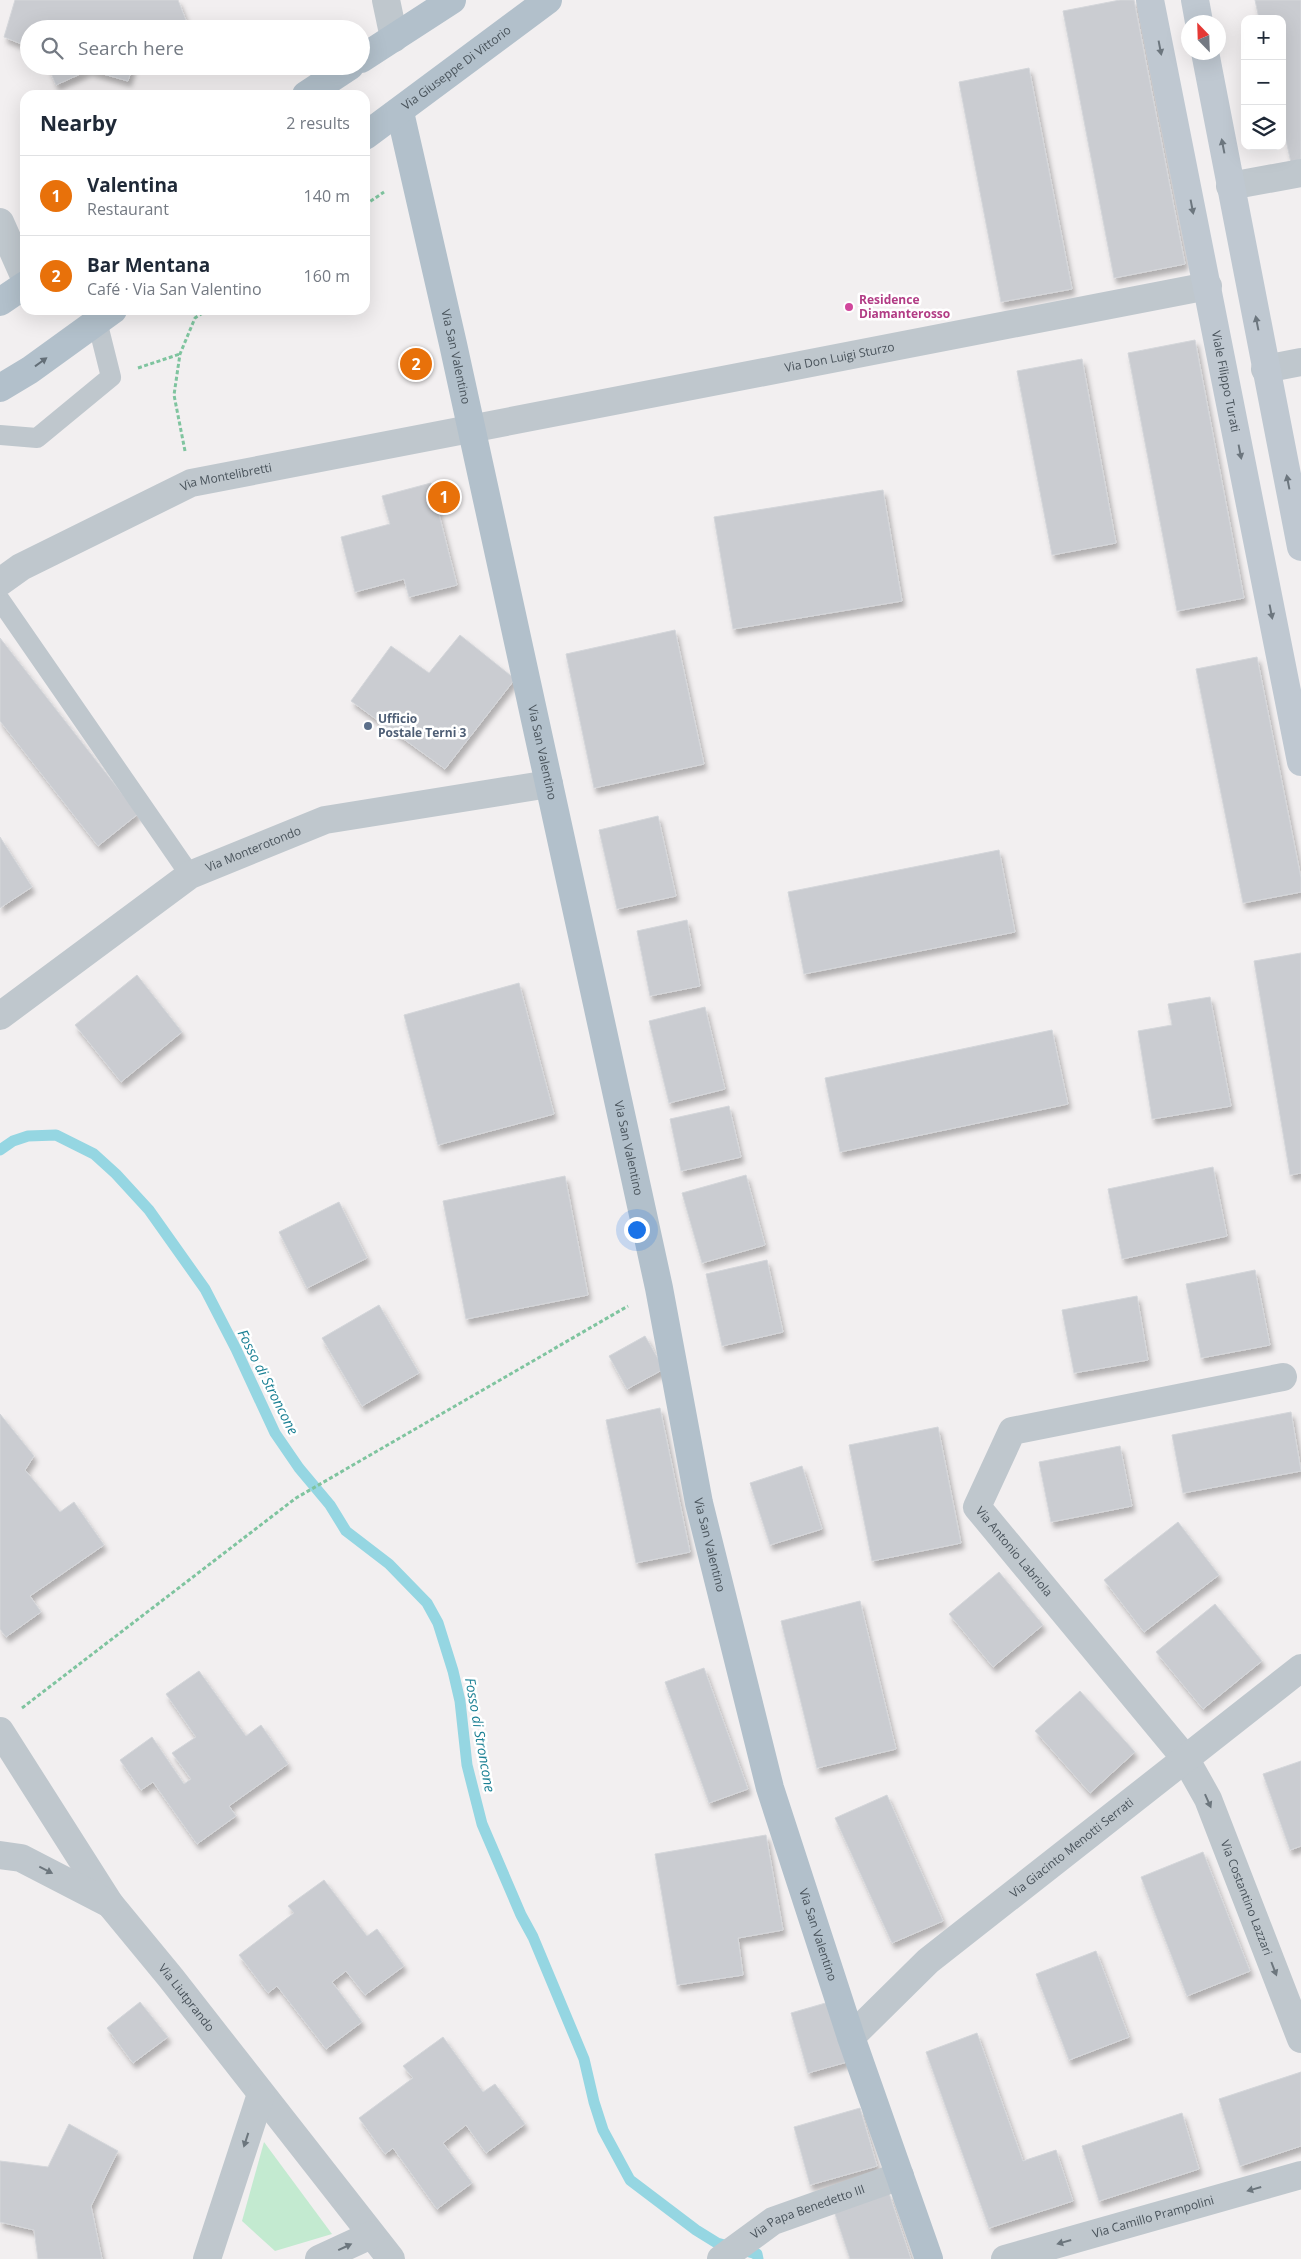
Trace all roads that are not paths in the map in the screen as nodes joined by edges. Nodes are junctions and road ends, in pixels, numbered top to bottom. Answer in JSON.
{"nodes":[{"id":1,"x":386,"y":0,"type":"edge"},
{"id":2,"x":452,"y":0,"type":"edge"},
{"id":3,"x":548,"y":0,"type":"edge"},
{"id":4,"x":1150,"y":0,"type":"edge"},
{"id":5,"x":1195,"y":0,"type":"edge"},
{"id":6,"x":1198,"y":15,"type":"edge"},
{"id":7,"x":394,"y":38,"type":"junction"},
{"id":8,"x":370,"y":53,"type":"edge"},
{"id":9,"x":1206,"y":60,"type":"edge"},
{"id":10,"x":336,"y":75,"type":"edge"},
{"id":11,"x":314,"y":90,"type":"edge"},
{"id":12,"x":400,"y":112,"type":"junction"},
{"id":13,"x":370,"y":133,"type":"edge"},
{"id":14,"x":1301,"y":173,"type":"edge"},
{"id":15,"x":1230,"y":186,"type":"junction"},
{"id":16,"x":0,"y":222,"type":"edge"},
{"id":17,"x":20,"y":267,"type":"edge"},
{"id":18,"x":1208,"y":286,"type":"junction"},
{"id":19,"x":20,"y":288,"type":"edge"},
{"id":20,"x":0,"y":302,"type":"edge"},
{"id":21,"x":101,"y":315,"type":"edge"},
{"id":22,"x":102,"y":315,"type":"edge"},
{"id":23,"x":1301,"y":362,"type":"edge"},
{"id":24,"x":1265,"y":369,"type":"junction"},
{"id":25,"x":0,"y":388,"type":"edge"},
{"id":26,"x":472,"y":428,"type":"junction"},
{"id":27,"x":0,"y":435,"type":"edge"},
{"id":28,"x":1301,"y":547,"type":"edge"},
{"id":29,"x":0,"y":582,"type":"edge"},
{"id":30,"x":0,"y":600,"type":"edge"},
{"id":31,"x":1301,"y":762,"type":"edge"},
{"id":32,"x":549,"y":784,"type":"junction"},
{"id":33,"x":190,"y":875,"type":"junction"},
{"id":34,"x":0,"y":1016,"type":"edge"},
{"id":35,"x":1283,"y":1376,"type":"dead end"},
{"id":36,"x":1301,"y":1668,"type":"edge"},
{"id":37,"x":8,"y":1722,"type":"edge"},
{"id":38,"x":1185,"y":1758,"type":"junction"},
{"id":39,"x":0,"y":1855,"type":"edge"},
{"id":40,"x":110,"y":1904,"type":"junction"},
{"id":41,"x":851,"y":2038,"type":"junction"},
{"id":42,"x":1301,"y":2039,"type":"edge"},
{"id":43,"x":261,"y":2094,"type":"junction"},
{"id":44,"x":1301,"y":2175,"type":"edge"},
{"id":45,"x":900,"y":2176,"type":"junction"},
{"id":46,"x":371,"y":2235,"type":"junction"},
{"id":47,"x":207,"y":2259,"type":"edge"},
{"id":48,"x":319,"y":2259,"type":"edge"},
{"id":49,"x":391,"y":2259,"type":"edge"},
{"id":50,"x":721,"y":2259,"type":"edge"},
{"id":51,"x":929,"y":2259,"type":"edge"},
{"id":52,"x":1005,"y":2259,"type":"edge"}],
"edges":[{"from":1,"to":7,"type":"street"},
{"from":2,"to":7,"type":"main road"},
{"from":3,"to":12,"type":"main road","name":"Via Giuseppe Di Vittorio"},
{"from":4,"to":18,"type":"street","name":"Viale Filippo Turati","one_way":true},
{"from":5,"to":6,"type":"street"},
{"from":7,"to":8,"type":"main road"},
{"from":15,"to":9,"type":"street","one_way":true},
{"from":10,"to":11,"type":"main road"},
{"from":12,"to":13,"type":"main road","name":"Via Giuseppe Di Vittorio"},
{"from":12,"to":26,"type":"main road","name":"Via San Valentino"},
{"from":14,"to":15,"type":"street"},
{"from":24,"to":15,"type":"street","one_way":true},
{"from":16,"to":17,"type":"street"},
{"from":18,"to":26,"type":"street","name":"Via Don Luigi Sturzo"},
{"from":18,"to":31,"type":"street","name":"Viale Filippo Turati","one_way":true},
{"from":19,"to":20,"type":"main road"},
{"from":25,"to":21,"type":"main road","one_way":true},
{"from":22,"to":27,"type":"lane"},
{"from":23,"to":24,"type":"street"},
{"from":28,"to":24,"type":"street","one_way":true},
{"from":26,"to":29,"type":"street","name":"Via Montelibretti"},
{"from":26,"to":32,"type":"main road","name":"Via San Valentino"},
{"from":30,"to":33,"type":"lane"},
{"from":32,"to":33,"type":"street","name":"Via Monterotondo"},
{"from":32,"to":41,"type":"main road","name":"Via San Valentino"},
{"from":33,"to":34,"type":"street","name":"Via Monterotondo"},
{"from":35,"to":38,"type":"street","name":"Via Antonio Labriola"},
{"from":36,"to":38,"type":"street","name":"Via Giacinto Menotti Serrati"},
{"from":37,"to":40,"type":"street","name":"Via Liutprando"},
{"from":38,"to":41,"type":"street","name":"Via Giacinto Menotti Serrati"},
{"from":38,"to":42,"type":"street","name":"Via Costantino Lazzari","one_way":true},
{"from":39,"to":40,"type":"street","name":"Via Liutprando","one_way":true},
{"from":40,"to":43,"type":"street","name":"Via Liutprando"},
{"from":41,"to":45,"type":"main road","name":"Via San Valentino"},
{"from":43,"to":46,"type":"street","name":"Via Liutprando"},
{"from":43,"to":47,"type":"street","one_way":true},
{"from":44,"to":52,"type":"street","name":"Via Camillo Prampolini","one_way":true},
{"from":45,"to":50,"type":"street","name":"Via Papa Benedetto III"},
{"from":45,"to":51,"type":"main road","name":"Via San Valentino"},
{"from":48,"to":46,"type":"street","one_way":true},
{"from":46,"to":49,"type":"street","name":"Via Liutprando"}]}
